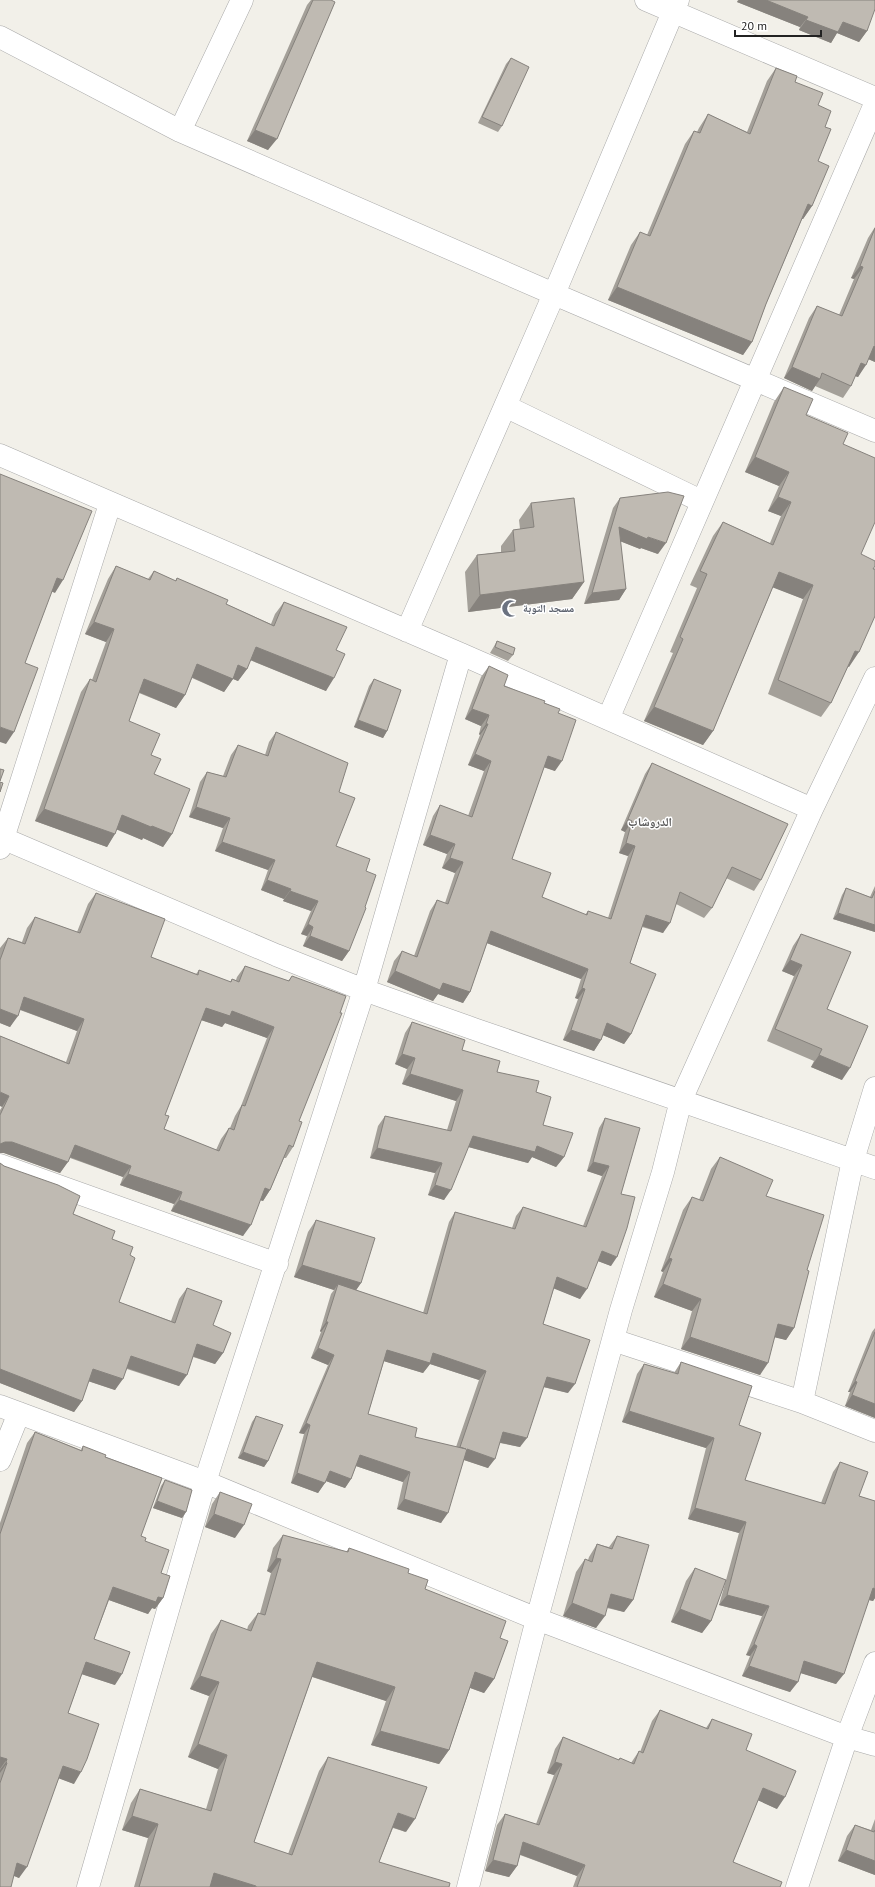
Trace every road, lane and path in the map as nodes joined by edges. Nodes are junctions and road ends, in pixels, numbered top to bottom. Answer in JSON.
{"nodes":[{"id":1,"x":242,"y":0,"type":"edge"},
{"id":2,"x":646,"y":0,"type":"edge"},
{"id":3,"x":675,"y":6,"type":"edge"},
{"id":4,"x":0,"y":37,"type":"edge"},
{"id":5,"x":875,"y":98,"type":"edge"},
{"id":6,"x":875,"y":104,"type":"edge"},
{"id":7,"x":180,"y":131,"type":"junction"},
{"id":8,"x":554,"y":294,"type":"junction"},
{"id":9,"x":754,"y":379,"type":"junction"},
{"id":10,"x":504,"y":406,"type":"junction"},
{"id":11,"x":875,"y":431,"type":"edge"},
{"id":12,"x":0,"y":455,"type":"edge"},
{"id":13,"x":701,"y":501,"type":"junction"},
{"id":14,"x":110,"y":504,"type":"junction"},
{"id":15,"x":407,"y":631,"type":"junction"},
{"id":16,"x":462,"y":654,"type":"junction"},
{"id":17,"x":875,"y":678,"type":"edge"},
{"id":18,"x":608,"y":719,"type":"junction"},
{"id":19,"x":812,"y":809,"type":"junction"},
{"id":20,"x":1,"y":841,"type":"edge"},
{"id":21,"x":364,"y":990,"type":"junction"},
{"id":22,"x":875,"y":1088,"type":"edge"},
{"id":23,"x":681,"y":1100,"type":"junction"},
{"id":24,"x":853,"y":1160,"type":"junction"},
{"id":25,"x":0,"y":1165,"type":"edge"},
{"id":26,"x":875,"y":1168,"type":"edge"},
{"id":27,"x":276,"y":1264,"type":"junction"},
{"id":28,"x":613,"y":1340,"type":"junction"},
{"id":29,"x":802,"y":1402,"type":"junction"},
{"id":30,"x":10,"y":1410,"type":"edge"},
{"id":31,"x":875,"y":1431,"type":"edge"},
{"id":32,"x":0,"y":1460,"type":"edge"},
{"id":33,"x":205,"y":1482,"type":"junction"},
{"id":34,"x":537,"y":1619,"type":"junction"},
{"id":35,"x":875,"y":1663,"type":"edge"},
{"id":36,"x":847,"y":1738,"type":"junction"},
{"id":37,"x":875,"y":1745,"type":"edge"},
{"id":38,"x":88,"y":1887,"type":"edge"},
{"id":39,"x":468,"y":1887,"type":"edge"},
{"id":40,"x":797,"y":1887,"type":"edge"}],
"edges":[{"from":1,"to":7,"type":"street"},
{"from":2,"to":3,"type":"street"},
{"from":3,"to":5,"type":"street"},
{"from":3,"to":8,"type":"street"},
{"from":4,"to":7,"type":"street"},
{"from":6,"to":9,"type":"street"},
{"from":7,"to":8,"type":"street"},
{"from":8,"to":9,"type":"street"},
{"from":8,"to":10,"type":"street"},
{"from":9,"to":11,"type":"street"},
{"from":9,"to":13,"type":"street"},
{"from":10,"to":13,"type":"street"},
{"from":10,"to":15,"type":"street"},
{"from":12,"to":14,"type":"street"},
{"from":13,"to":18,"type":"street"},
{"from":14,"to":15,"type":"street"},
{"from":14,"to":20,"type":"street"},
{"from":15,"to":16,"type":"street"},
{"from":16,"to":18,"type":"street"},
{"from":16,"to":21,"type":"street"},
{"from":17,"to":19,"type":"street"},
{"from":18,"to":19,"type":"street"},
{"from":19,"to":23,"type":"street"},
{"from":20,"to":21,"type":"street"},
{"from":21,"to":23,"type":"street"},
{"from":21,"to":27,"type":"street"},
{"from":22,"to":24,"type":"street"},
{"from":23,"to":24,"type":"street"},
{"from":23,"to":28,"type":"street"},
{"from":24,"to":26,"type":"street"},
{"from":24,"to":29,"type":"street"},
{"from":25,"to":27,"type":"street"},
{"from":27,"to":33,"type":"street"},
{"from":28,"to":29,"type":"street"},
{"from":28,"to":34,"type":"street"},
{"from":29,"to":31,"type":"street"},
{"from":30,"to":32,"type":"street"},
{"from":30,"to":33,"type":"street"},
{"from":33,"to":34,"type":"street"},
{"from":33,"to":38,"type":"street"},
{"from":34,"to":36,"type":"street"},
{"from":34,"to":39,"type":"street"},
{"from":35,"to":36,"type":"street"},
{"from":36,"to":37,"type":"street"},
{"from":36,"to":40,"type":"street"}]}
